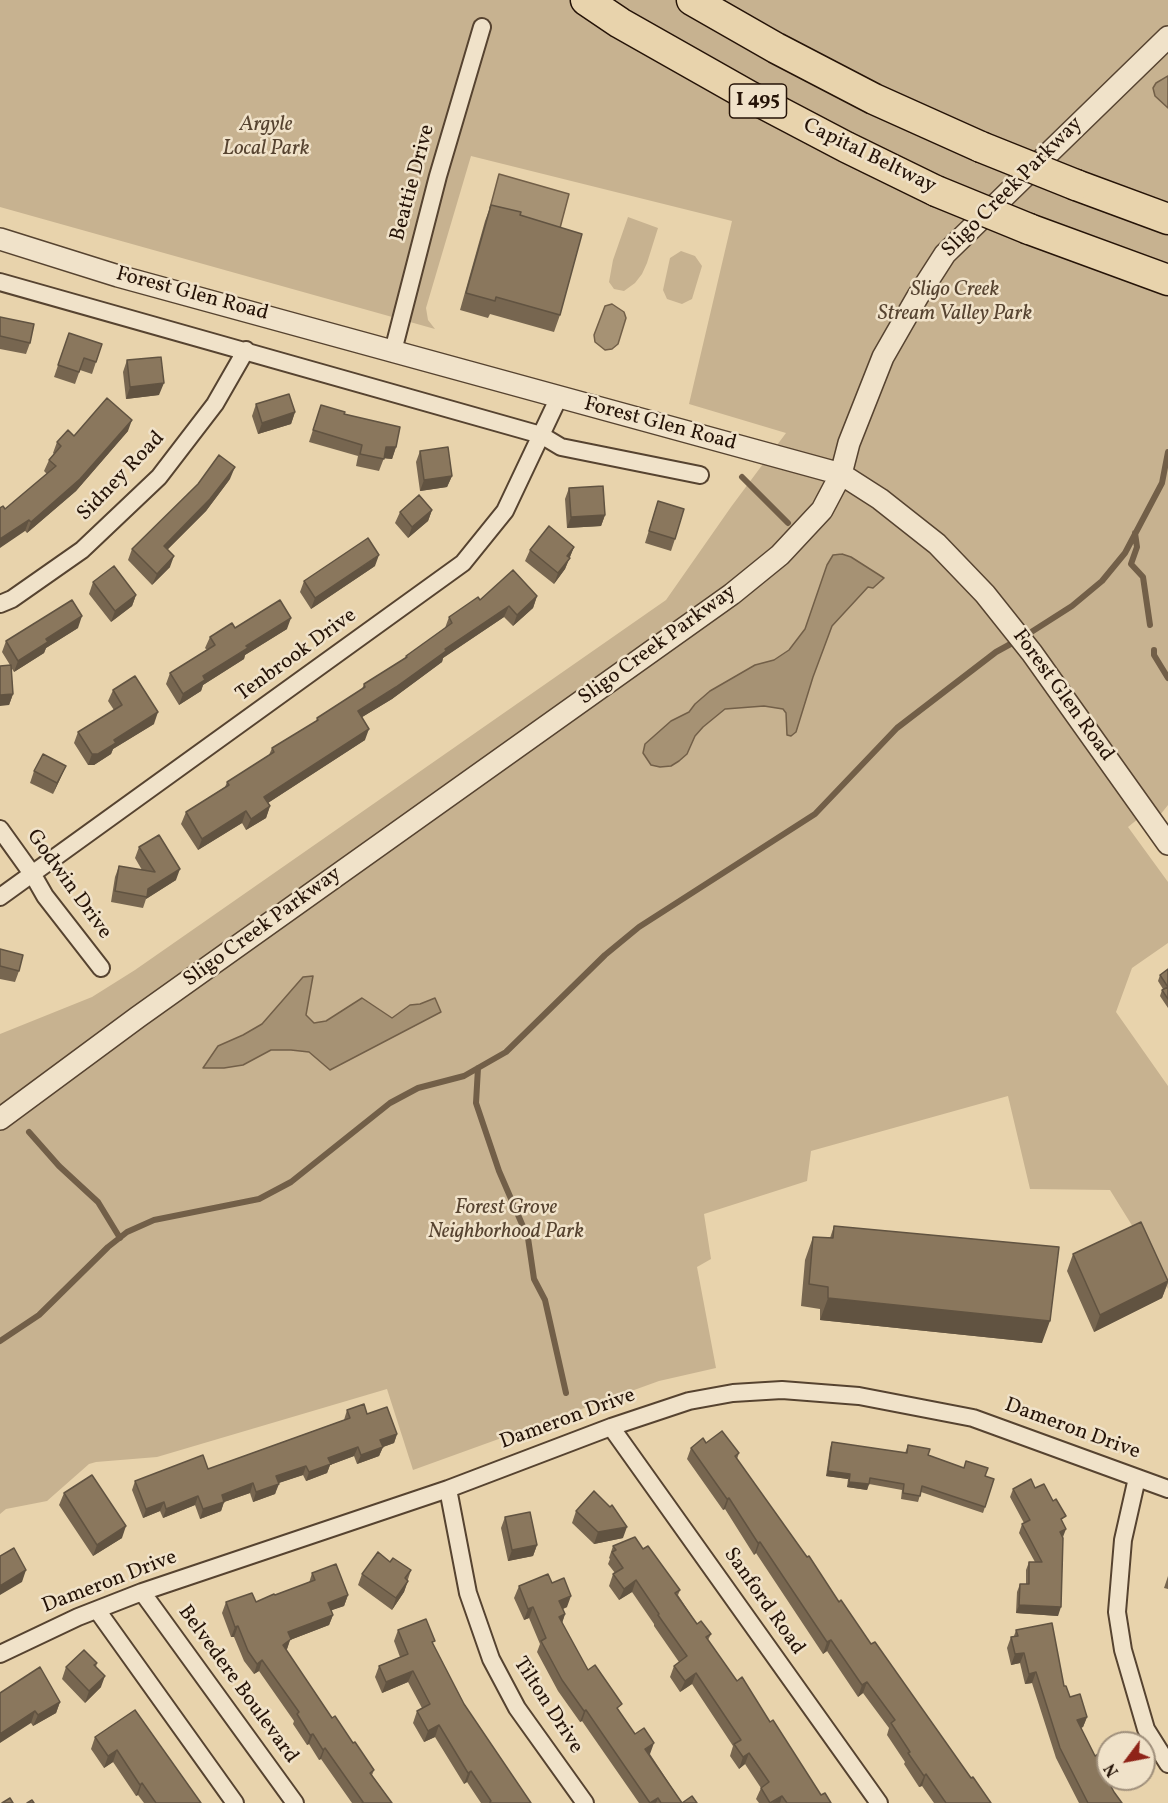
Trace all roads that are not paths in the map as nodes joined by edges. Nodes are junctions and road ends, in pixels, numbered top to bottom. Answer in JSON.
{"nodes":[{"id":1,"x":585,"y":0,"type":"edge"},
{"id":2,"x":692,"y":0,"type":"edge"},
{"id":3,"x":482,"y":27,"type":"dead end"},
{"id":4,"x":1168,"y":37,"type":"edge"},
{"id":5,"x":1168,"y":219,"type":"edge"},
{"id":6,"x":0,"y":239,"type":"edge"},
{"id":7,"x":1168,"y":280,"type":"edge"},
{"id":8,"x":0,"y":282,"type":"edge"},
{"id":9,"x":246,"y":350,"type":"junction"},
{"id":10,"x":393,"y":351,"type":"junction"},
{"id":11,"x":559,"y":397,"type":"junction"},
{"id":12,"x":541,"y":435,"type":"junction"},
{"id":13,"x":842,"y":474,"type":"junction"},
{"id":14,"x":700,"y":475,"type":"dead end"},
{"id":15,"x":0,"y":604,"type":"edge"},
{"id":16,"x":0,"y":829,"type":"edge"},
{"id":17,"x":1168,"y":844,"type":"edge"},
{"id":18,"x":33,"y":874,"type":"junction"},
{"id":19,"x":0,"y":897,"type":"edge"},
{"id":20,"x":101,"y":968,"type":"dead end"},
{"id":21,"x":0,"y":1119,"type":"edge"},
{"id":22,"x":611,"y":1427,"type":"junction"},
{"id":23,"x":1137,"y":1478,"type":"junction"},
{"id":24,"x":448,"y":1488,"type":"junction"},
{"id":25,"x":1168,"y":1490,"type":"edge"},
{"id":26,"x":142,"y":1592,"type":"junction"},
{"id":27,"x":98,"y":1610,"type":"junction"},
{"id":28,"x":0,"y":1654,"type":"edge"},
{"id":29,"x":1168,"y":1764,"type":"edge"},
{"id":30,"x":235,"y":1803,"type":"edge"},
{"id":31,"x":294,"y":1803,"type":"edge"},
{"id":32,"x":585,"y":1803,"type":"edge"},
{"id":33,"x":879,"y":1803,"type":"edge"}],
"edges":[{"from":1,"to":7,"type":"highway","name":"Capital Beltway","number":"I 495","bridge":true},
{"from":2,"to":5,"type":"highway","number":"I 495","bridge":true},
{"from":3,"to":10,"type":"street","name":"Beattie Drive"},
{"from":4,"to":13,"type":"street","name":"Sligo Creek Parkway"},
{"from":6,"to":10,"type":"street","name":"Forest Glen Road"},
{"from":8,"to":9,"type":"street","name":"Forest Glen Road"},
{"from":9,"to":12,"type":"street","name":"Forest Glen Road"},
{"from":9,"to":15,"type":"street","name":"Sidney Road"},
{"from":10,"to":11,"type":"street","name":"Forest Glen Road"},
{"from":11,"to":12,"type":"street","name":"Tenbrook Drive"},
{"from":11,"to":13,"type":"street","name":"Forest Glen Road"},
{"from":12,"to":14,"type":"street","name":"Forest Glen Road"},
{"from":12,"to":18,"type":"street","name":"Tenbrook Drive"},
{"from":13,"to":17,"type":"street","name":"Forest Glen Road"},
{"from":13,"to":21,"type":"street","name":"Sligo Creek Parkway"},
{"from":16,"to":18,"type":"street","name":"Godwin Drive"},
{"from":18,"to":19,"type":"street","name":"Tenbrook Drive"},
{"from":18,"to":20,"type":"street","name":"Godwin Drive"},
{"from":22,"to":23,"type":"street","name":"Dameron Drive"},
{"from":22,"to":24,"type":"street","name":"Dameron Drive"},
{"from":22,"to":33,"type":"street","name":"Sanford Road"},
{"from":23,"to":25,"type":"street","name":"Dameron Drive"},
{"from":23,"to":29,"type":"street"},
{"from":24,"to":26,"type":"street","name":"Dameron Drive"},
{"from":24,"to":32,"type":"street","name":"Tilton Drive"},
{"from":26,"to":27,"type":"street","name":"Dameron Drive"},
{"from":26,"to":31,"type":"street","name":"Belvedere Boulevard"},
{"from":27,"to":28,"type":"street","name":"Dameron Drive"},
{"from":27,"to":30,"type":"street"}]}
